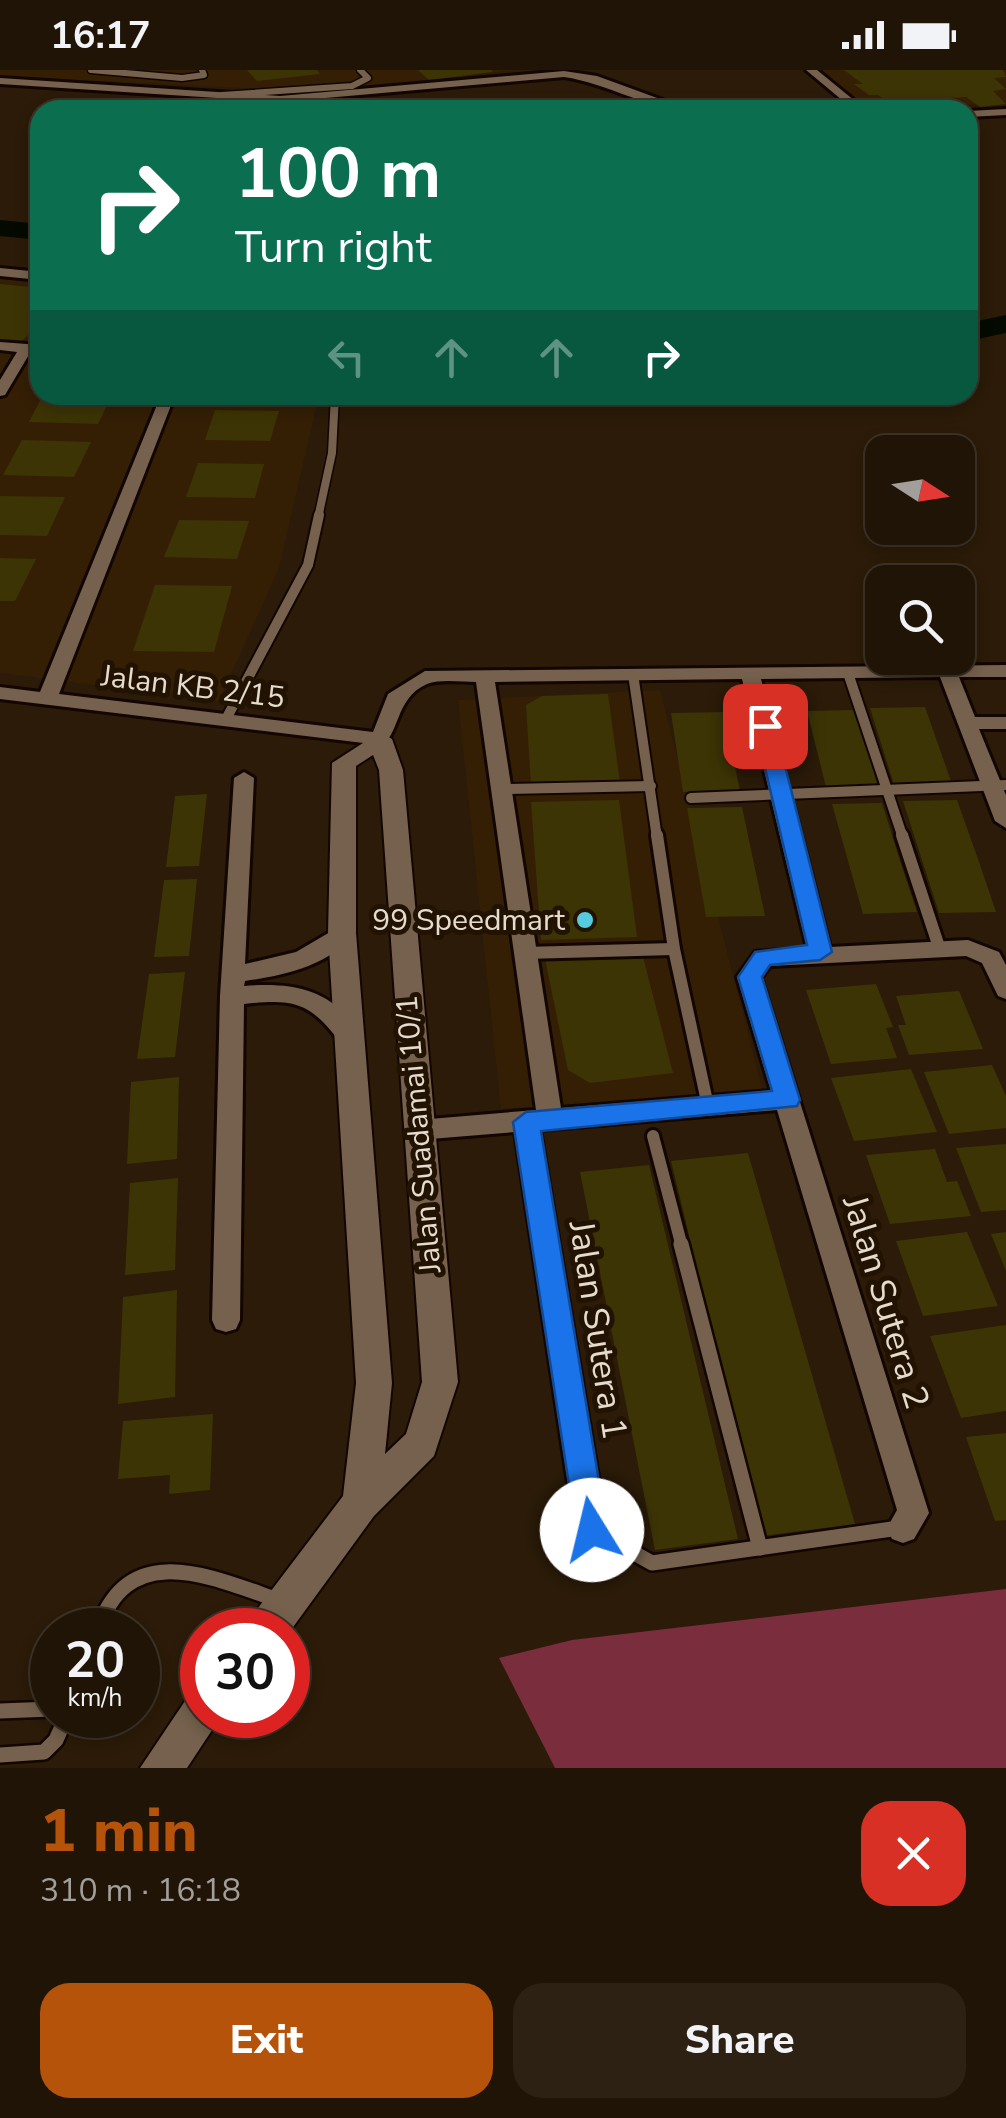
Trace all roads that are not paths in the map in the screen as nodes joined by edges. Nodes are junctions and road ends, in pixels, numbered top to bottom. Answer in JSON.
{"nodes":[{"id":1,"x":91,"y":70,"type":"edge"},
{"id":2,"x":202,"y":70,"type":"edge"},
{"id":3,"x":360,"y":70,"type":"edge"},
{"id":4,"x":811,"y":70,"type":"edge"},
{"id":5,"x":0,"y":81,"type":"edge"},
{"id":6,"x":208,"y":97,"type":"junction"},
{"id":7,"x":656,"y":100,"type":"edge"},
{"id":8,"x":848,"y":100,"type":"edge"},
{"id":9,"x":1006,"y":112,"type":"edge"},
{"id":10,"x":978,"y":113,"type":"edge"},
{"id":11,"x":0,"y":272,"type":"edge"},
{"id":12,"x":30,"y":275,"type":"edge"},
{"id":13,"x":0,"y":346,"type":"edge"},
{"id":14,"x":30,"y":349,"type":"edge"},
{"id":15,"x":30,"y":353,"type":"edge"},
{"id":16,"x":0,"y":392,"type":"edge"},
{"id":17,"x":164,"y":405,"type":"edge"},
{"id":18,"x":334,"y":405,"type":"edge"},
{"id":19,"x":1006,"y":671,"type":"edge"},
{"id":20,"x":848,"y":672,"type":"junction"},
{"id":21,"x":633,"y":674,"type":"junction"},
{"id":22,"x":485,"y":676,"type":"junction"},
{"id":23,"x":950,"y":679,"type":"junction"},
{"id":24,"x":753,"y":683,"type":"junction"},
{"id":25,"x":0,"y":694,"type":"edge"},
{"id":26,"x":48,"y":699,"type":"junction"},
{"id":27,"x":225,"y":721,"type":"junction"},
{"id":28,"x":968,"y":723,"type":"junction"},
{"id":29,"x":1006,"y":723,"type":"edge"},
{"id":30,"x":380,"y":739,"type":"junction"},
{"id":31,"x":244,"y":778,"type":"dead end"},
{"id":32,"x":999,"y":785,"type":"edge"},
{"id":33,"x":651,"y":786,"type":"junction"},
{"id":34,"x":502,"y":790,"type":"junction"},
{"id":35,"x":886,"y":791,"type":"junction"},
{"id":36,"x":784,"y":796,"type":"junction"},
{"id":37,"x":692,"y":798,"type":"dead end"},
{"id":38,"x":1006,"y":822,"type":"edge"},
{"id":39,"x":342,"y":933,"type":"junction"},
{"id":40,"x":939,"y":947,"type":"junction"},
{"id":41,"x":674,"y":950,"type":"junction"},
{"id":42,"x":820,"y":952,"type":"junction"},
{"id":43,"x":524,"y":954,"type":"junction"},
{"id":44,"x":233,"y":985,"type":"junction"},
{"id":45,"x":1006,"y":990,"type":"edge"},
{"id":46,"x":348,"y":1036,"type":"junction"},
{"id":47,"x":788,"y":1100,"type":"junction"},
{"id":48,"x":708,"y":1106,"type":"junction"},
{"id":49,"x":535,"y":1128,"type":"junction"},
{"id":50,"x":418,"y":1130,"type":"junction"},
{"id":51,"x":653,"y":1136,"type":"dead end"},
{"id":52,"x":226,"y":1320,"type":"dead end"},
{"id":53,"x":362,"y":1503,"type":"junction"},
{"id":54,"x":903,"y":1528,"type":"joint"},
{"id":55,"x":592,"y":1530,"type":"joint"},
{"id":56,"x":760,"y":1548,"type":"junction"},
{"id":57,"x":106,"y":1608,"type":"edge"},
{"id":58,"x":259,"y":1608,"type":"edge"},
{"id":59,"x":282,"y":1608,"type":"edge"},
{"id":60,"x":30,"y":1710,"type":"edge"},
{"id":61,"x":0,"y":1711,"type":"edge"},
{"id":62,"x":59,"y":1738,"type":"edge"},
{"id":63,"x":184,"y":1738,"type":"edge"},
{"id":64,"x":0,"y":1755,"type":"edge"},
{"id":65,"x":161,"y":1768,"type":"edge"}],
"edges":[{"from":1,"to":2,"type":"lane"},
{"from":3,"to":6,"type":"lane"},
{"from":4,"to":8,"type":"street"},
{"from":5,"to":6,"type":"street"},
{"from":6,"to":7,"type":"street"},
{"from":9,"to":10,"type":"street"},
{"from":11,"to":12,"type":"street"},
{"from":13,"to":14,"type":"street"},
{"from":15,"to":16,"type":"street"},
{"from":17,"to":26,"type":"street"},
{"from":18,"to":27,"type":"lane"},
{"from":19,"to":23,"type":"street","name":"Jalan Suadamai 10/1"},
{"from":20,"to":23,"type":"street","name":"Jalan Suadamai 10/1"},
{"from":20,"to":24,"type":"street","name":"Jalan Suadamai 10/1"},
{"from":20,"to":35,"type":"lane"},
{"from":21,"to":22,"type":"street","name":"Jalan Suadamai 10/1"},
{"from":21,"to":24,"type":"street","name":"Jalan Suadamai 10/1"},
{"from":21,"to":33,"type":"lane"},
{"from":22,"to":30,"type":"street","name":"Jalan Suadamai 10/1"},
{"from":22,"to":34,"type":"street","name":"Jalan Sutera 1"},
{"from":23,"to":28,"type":"street"},
{"from":24,"to":36,"type":"street"},
{"from":25,"to":26,"type":"street","name":"Jalan KB 2/15"},
{"from":26,"to":27,"type":"street","name":"Jalan KB 2/15"},
{"from":27,"to":30,"type":"street","name":"Jalan KB 2/15"},
{"from":28,"to":29,"type":"street"},
{"from":28,"to":32,"type":"street"},
{"from":30,"to":39,"type":"street","name":"Jalan Suadamai 10/1"},
{"from":30,"to":50,"type":"street","name":"Jalan Suadamai 10/1"},
{"from":31,"to":44,"type":"street"},
{"from":32,"to":35,"type":"lane"},
{"from":32,"to":38,"type":"street"},
{"from":33,"to":34,"type":"lane"},
{"from":33,"to":41,"type":"lane"},
{"from":34,"to":43,"type":"street","name":"Jalan Sutera 1"},
{"from":35,"to":36,"type":"lane"},
{"from":35,"to":40,"type":"lane"},
{"from":36,"to":37,"type":"lane"},
{"from":36,"to":42,"type":"street"},
{"from":39,"to":44,"type":"street"},
{"from":39,"to":46,"type":"street","name":"Jalan Suadamai 10/1"},
{"from":40,"to":42,"type":"street","name":"Jalan Sutera 2"},
{"from":40,"to":45,"type":"street","name":"Jalan Sutera 2"},
{"from":41,"to":43,"type":"lane"},
{"from":41,"to":48,"type":"lane"},
{"from":42,"to":47,"type":"street","name":"Jalan Sutera 2"},
{"from":43,"to":49,"type":"street","name":"Jalan Sutera 1"},
{"from":44,"to":46,"type":"street"},
{"from":44,"to":52,"type":"street"},
{"from":46,"to":53,"type":"street","name":"Jalan Suadamai 10/1"},
{"from":47,"to":48,"type":"street"},
{"from":47,"to":54,"type":"street","name":"Jalan Sutera 2"},
{"from":48,"to":49,"type":"street"},
{"from":49,"to":50,"type":"street"},
{"from":49,"to":55,"type":"street","name":"Jalan Sutera 1"},
{"from":50,"to":53,"type":"street","name":"Jalan Suadamai 10/1"},
{"from":51,"to":56,"type":"lane"},
{"from":53,"to":59,"type":"street","name":"Jalan Suadamai 10/1"},
{"from":54,"to":56,"type":"lane","name":"Jalan Sutera 2"},
{"from":55,"to":56,"type":"lane","name":"Jalan Sutera 2"},
{"from":57,"to":58,"type":"lane"},
{"from":60,"to":61,"type":"lane"},
{"from":62,"to":64,"type":"lane"},
{"from":63,"to":65,"type":"street"}]}
